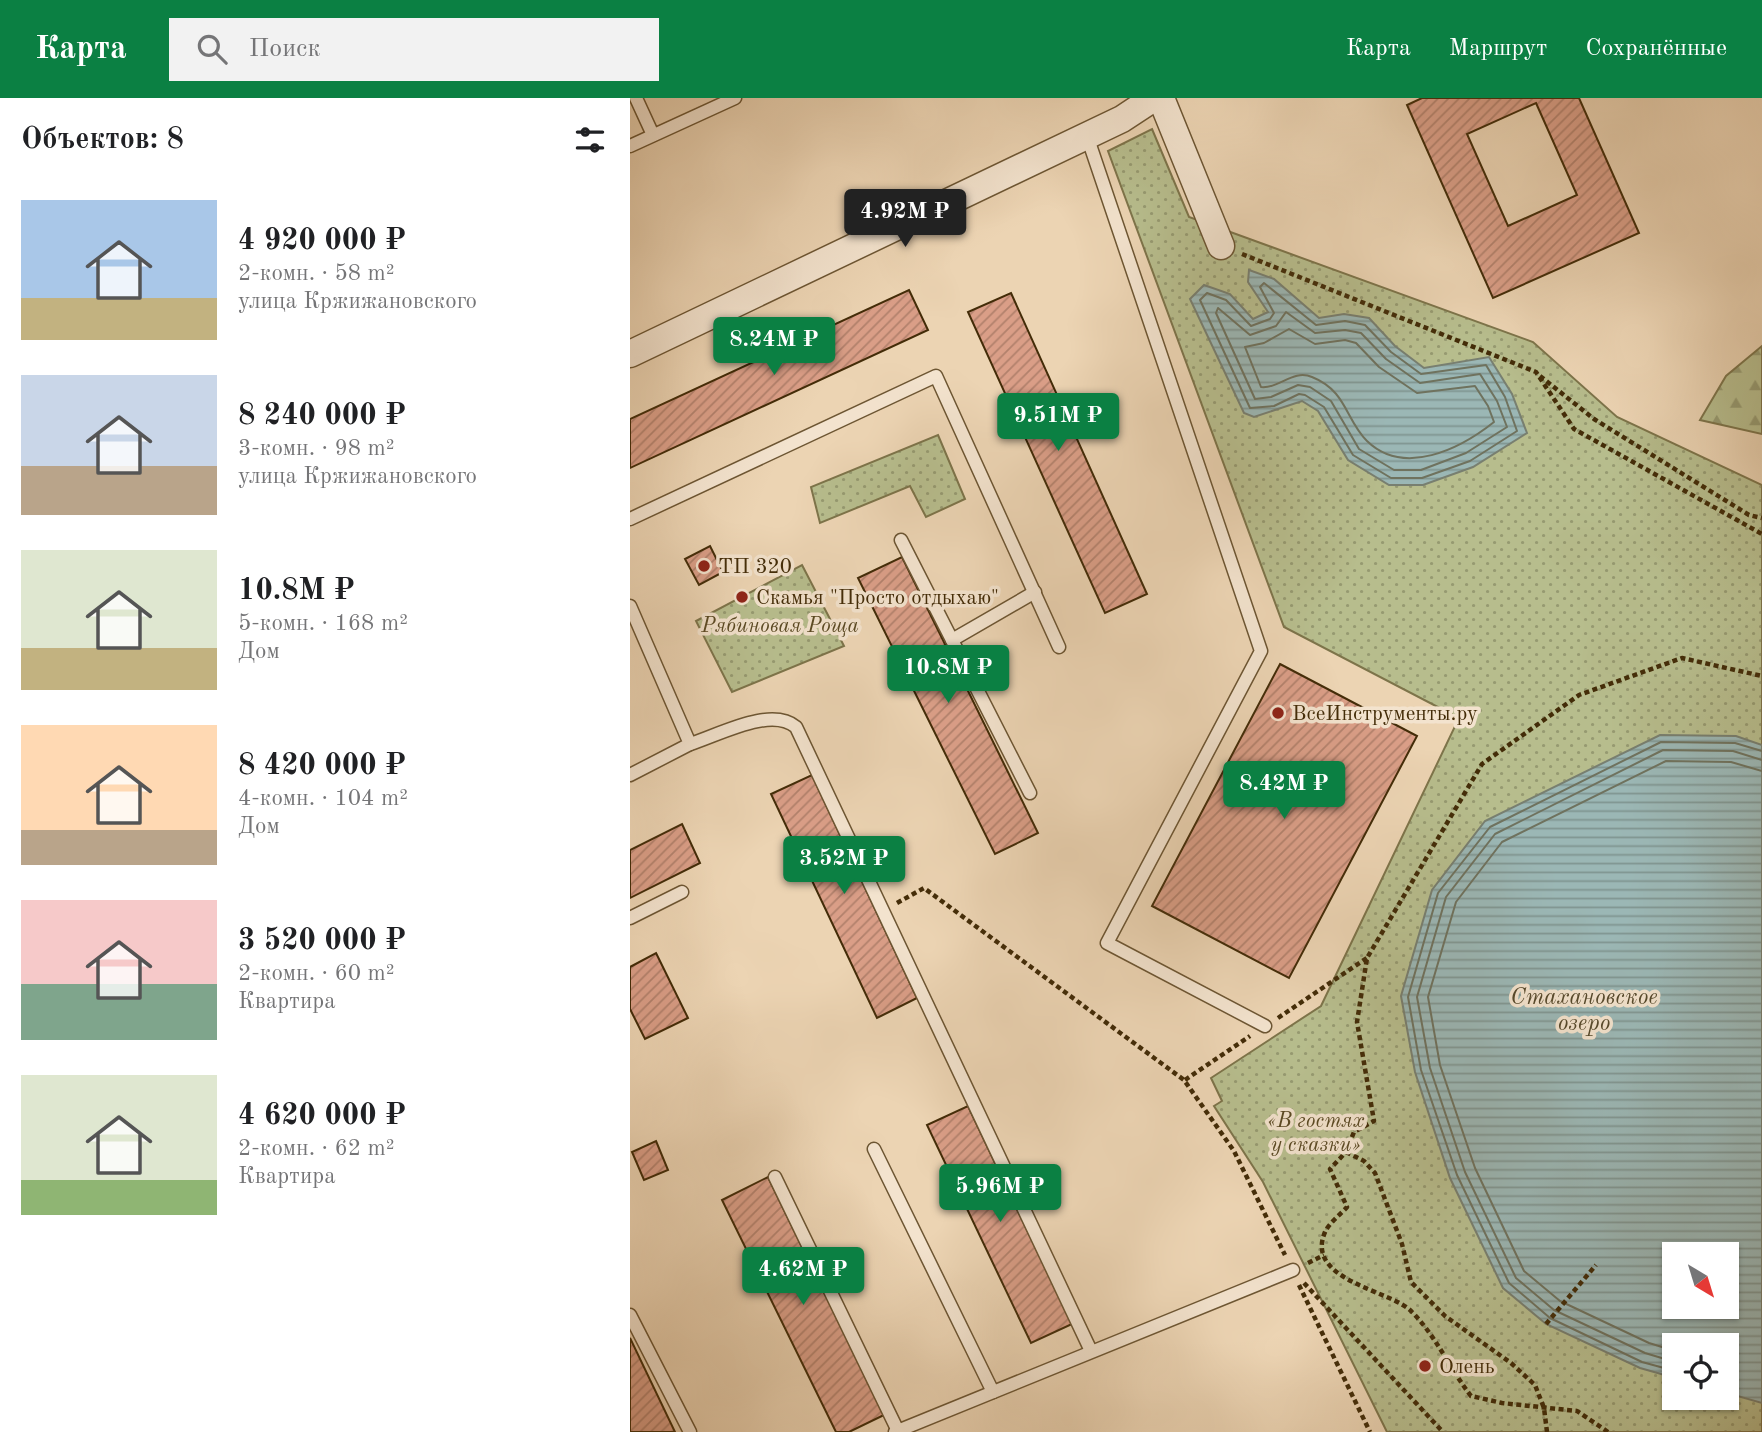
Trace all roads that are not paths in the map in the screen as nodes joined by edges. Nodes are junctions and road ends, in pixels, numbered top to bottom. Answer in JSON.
{"nodes":[{"id":1,"x":636,"y":98,"type":"edge"},
{"id":2,"x":735,"y":98,"type":"edge"},
{"id":3,"x":1154,"y":98,"type":"edge"},
{"id":4,"x":1161,"y":98,"type":"edge"},
{"id":5,"x":653,"y":135,"type":"junction"},
{"id":6,"x":1087,"y":136,"type":"junction"},
{"id":7,"x":630,"y":146,"type":"edge"},
{"id":8,"x":1221,"y":246,"type":"road end"},
{"id":9,"x":630,"y":354,"type":"edge"},
{"id":10,"x":630,"y":519,"type":"edge"},
{"id":11,"x":901,"y":540,"type":"dead end"},
{"id":12,"x":1035,"y":592,"type":"junction"},
{"id":13,"x":630,"y":606,"type":"edge"},
{"id":14,"x":952,"y":640,"type":"junction"},
{"id":15,"x":1059,"y":647,"type":"dead end"},
{"id":16,"x":690,"y":744,"type":"junction"},
{"id":17,"x":630,"y":775,"type":"edge"},
{"id":18,"x":1030,"y":793,"type":"dead end"},
{"id":19,"x":682,"y":892,"type":"dead end"},
{"id":20,"x":630,"y":918,"type":"edge"},
{"id":21,"x":1265,"y":1026,"type":"dead end"},
{"id":22,"x":874,"y":1149,"type":"dead end"},
{"id":23,"x":775,"y":1177,"type":"dead end"},
{"id":24,"x":1293,"y":1270,"type":"road end"},
{"id":25,"x":630,"y":1315,"type":"edge"},
{"id":26,"x":1091,"y":1351,"type":"junction"},
{"id":27,"x":993,"y":1392,"type":"junction"},
{"id":28,"x":690,"y":1432,"type":"edge"},
{"id":29,"x":896,"y":1432,"type":"edge"}],
"edges":[{"from":1,"to":5,"type":"lane"},
{"from":2,"to":5,"type":"lane"},
{"from":3,"to":6,"type":"street"},
{"from":4,"to":8,"type":"street"},
{"from":5,"to":7,"type":"lane"},
{"from":6,"to":9,"type":"street"},
{"from":6,"to":21,"type":"lane"},
{"from":10,"to":12,"type":"lane"},
{"from":11,"to":14,"type":"lane"},
{"from":12,"to":14,"type":"lane"},
{"from":12,"to":15,"type":"lane"},
{"from":13,"to":16,"type":"lane"},
{"from":14,"to":18,"type":"lane"},
{"from":16,"to":17,"type":"lane"},
{"from":16,"to":26,"type":"lane"},
{"from":19,"to":20,"type":"lane"},
{"from":22,"to":27,"type":"lane"},
{"from":23,"to":29,"type":"lane"},
{"from":24,"to":26,"type":"lane"},
{"from":25,"to":28,"type":"lane"},
{"from":26,"to":27,"type":"lane"},
{"from":27,"to":29,"type":"lane"}]}
